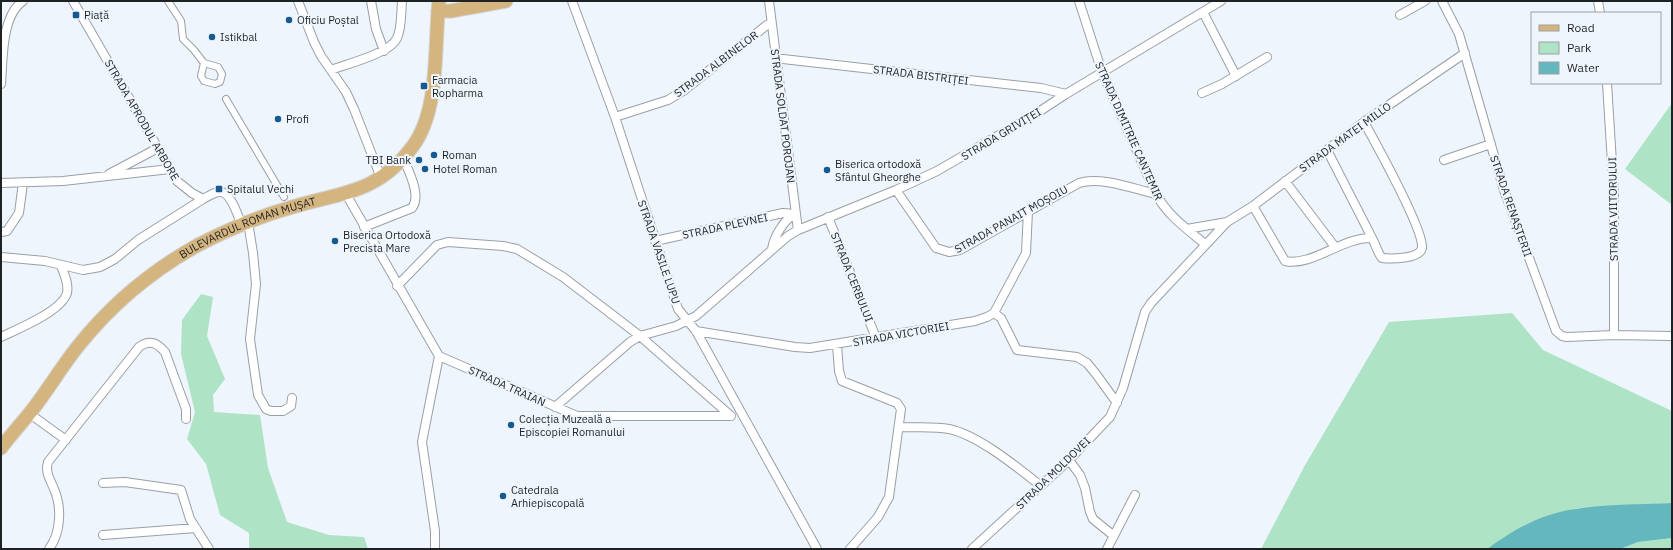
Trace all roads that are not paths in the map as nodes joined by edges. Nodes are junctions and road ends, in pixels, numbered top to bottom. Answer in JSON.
{"nodes":[{"id":1,"x":24,"y":1,"type":"edge"},
{"id":2,"x":73,"y":1,"type":"edge"},
{"id":3,"x":168,"y":1,"type":"edge"},
{"id":4,"x":298,"y":1,"type":"edge"},
{"id":5,"x":371,"y":1,"type":"edge"},
{"id":6,"x":402,"y":1,"type":"edge"},
{"id":7,"x":506,"y":1,"type":"edge"},
{"id":8,"x":572,"y":1,"type":"edge"},
{"id":9,"x":769,"y":1,"type":"edge"},
{"id":10,"x":1079,"y":1,"type":"edge"},
{"id":11,"x":1221,"y":1,"type":"edge"},
{"id":12,"x":1425,"y":1,"type":"edge"},
{"id":13,"x":1442,"y":1,"type":"edge"},
{"id":14,"x":1598,"y":1,"type":"edge"},
{"id":15,"x":439,"y":6,"type":"edge"},
{"id":16,"x":1204,"y":12,"type":"junction"},
{"id":17,"x":1600,"y":12,"type":"edge"},
{"id":18,"x":1400,"y":15,"type":"dead end"},
{"id":19,"x":771,"y":24,"type":"junction"},
{"id":20,"x":3,"y":44,"type":"edge"},
{"id":21,"x":384,"y":50,"type":"junction"},
{"id":22,"x":1465,"y":53,"type":"junction"},
{"id":23,"x":1266,"y":57,"type":"dead end"},
{"id":24,"x":776,"y":60,"type":"junction"},
{"id":25,"x":204,"y":63,"type":"dead end"},
{"id":26,"x":331,"y":70,"type":"junction"},
{"id":27,"x":1102,"y":72,"type":"junction"},
{"id":28,"x":1236,"y":76,"type":"junction"},
{"id":29,"x":1,"y":84,"type":"edge"},
{"id":30,"x":1607,"y":84,"type":"edge"},
{"id":31,"x":1202,"y":93,"type":"dead end"},
{"id":32,"x":1066,"y":94,"type":"junction"},
{"id":33,"x":226,"y":100,"type":"dead end"},
{"id":34,"x":615,"y":117,"type":"junction"},
{"id":35,"x":1364,"y":122,"type":"junction"},
{"id":36,"x":1491,"y":144,"type":"junction"},
{"id":37,"x":158,"y":148,"type":"junction"},
{"id":38,"x":1327,"y":150,"type":"junction"},
{"id":39,"x":404,"y":157,"type":"junction"},
{"id":40,"x":1444,"y":160,"type":"dead end"},
{"id":41,"x":170,"y":169,"type":"junction"},
{"id":42,"x":381,"y":178,"type":"junction"},
{"id":43,"x":97,"y":179,"type":"junction"},
{"id":44,"x":1285,"y":181,"type":"junction"},
{"id":45,"x":1,"y":183,"type":"edge"},
{"id":46,"x":23,"y":183,"type":"junction"},
{"id":47,"x":896,"y":190,"type":"junction"},
{"id":48,"x":346,"y":194,"type":"junction"},
{"id":49,"x":1156,"y":194,"type":"junction"},
{"id":50,"x":284,"y":197,"type":"dead end"},
{"id":51,"x":203,"y":199,"type":"junction"},
{"id":52,"x":1253,"y":206,"type":"junction"},
{"id":53,"x":1028,"y":210,"type":"junction"},
{"id":54,"x":795,"y":214,"type":"junction"},
{"id":55,"x":828,"y":217,"type":"junction"},
{"id":56,"x":1227,"y":222,"type":"junction"},
{"id":57,"x":245,"y":223,"type":"junction"},
{"id":58,"x":364,"y":227,"type":"junction"},
{"id":59,"x":1187,"y":229,"type":"junction"},
{"id":60,"x":798,"y":230,"type":"junction"},
{"id":61,"x":1,"y":232,"type":"edge"},
{"id":62,"x":1372,"y":238,"type":"junction"},
{"id":63,"x":655,"y":241,"type":"junction"},
{"id":64,"x":1205,"y":244,"type":"junction"},
{"id":65,"x":1335,"y":247,"type":"junction"},
{"id":66,"x":772,"y":250,"type":"junction"},
{"id":67,"x":1,"y":257,"type":"edge"},
{"id":68,"x":61,"y":266,"type":"junction"},
{"id":69,"x":397,"y":286,"type":"junction"},
{"id":70,"x":994,"y":313,"type":"junction"},
{"id":71,"x":688,"y":322,"type":"junction"},
{"id":72,"x":696,"y":331,"type":"junction"},
{"id":73,"x":1614,"y":335,"type":"junction"},
{"id":74,"x":640,"y":336,"type":"junction"},
{"id":75,"x":1672,"y":336,"type":"edge"},
{"id":76,"x":1,"y":337,"type":"edge"},
{"id":77,"x":876,"y":338,"type":"junction"},
{"id":78,"x":837,"y":344,"type":"junction"},
{"id":79,"x":439,"y":356,"type":"junction"},
{"id":80,"x":1123,"y":388,"type":"joint"},
{"id":81,"x":292,"y":398,"type":"dead end"},
{"id":82,"x":1117,"y":403,"type":"junction"},
{"id":83,"x":554,"y":407,"type":"junction"},
{"id":84,"x":30,"y":414,"type":"junction"},
{"id":85,"x":731,"y":416,"type":"junction"},
{"id":86,"x":743,"y":416,"type":"junction"},
{"id":87,"x":186,"y":419,"type":"dead end"},
{"id":88,"x":899,"y":427,"type":"junction"},
{"id":89,"x":66,"y":440,"type":"junction"},
{"id":90,"x":1,"y":448,"type":"edge"},
{"id":91,"x":1069,"y":460,"type":"junction"},
{"id":92,"x":103,"y":483,"type":"dead end"},
{"id":93,"x":1041,"y":486,"type":"junction"},
{"id":94,"x":1135,"y":494,"type":"dead end"},
{"id":95,"x":196,"y":528,"type":"junction"},
{"id":96,"x":104,"y":535,"type":"dead end"},
{"id":97,"x":1114,"y":536,"type":"junction"},
{"id":98,"x":49,"y":549,"type":"edge"},
{"id":99,"x":210,"y":549,"type":"edge"},
{"id":100,"x":435,"y":549,"type":"edge"},
{"id":101,"x":817,"y":549,"type":"edge"},
{"id":102,"x":850,"y":549,"type":"edge"},
{"id":103,"x":972,"y":549,"type":"edge"},
{"id":104,"x":1107,"y":549,"type":"edge"}],
"edges":[{"from":1,"to":20,"type":"street"},
{"from":2,"to":37,"type":"street","name":"STRADA APRODUL ARBORE"},
{"from":3,"to":25,"type":"street"},
{"from":4,"to":26,"type":"street"},
{"from":5,"to":21,"type":"street"},
{"from":6,"to":21,"type":"street"},
{"from":7,"to":15,"type":"main road"},
{"from":8,"to":34,"type":"street","name":"STRADA VASILE LUPU"},
{"from":9,"to":19,"type":"street","name":"STRADA SOLDAT POROJAN"},
{"from":10,"to":27,"type":"street","name":"STRADA DIMITRIE CANTEMIR"},
{"from":11,"to":16,"type":"street","name":"STRADA GRIVIȚEI"},
{"from":12,"to":18,"type":"street"},
{"from":13,"to":22,"type":"street","name":"STRADA RENAȘTERII"},
{"from":14,"to":17,"type":"street"},
{"from":15,"to":39,"type":"main road","name":"BULEVARDUL ROMAN MUȘAT"},
{"from":16,"to":27,"type":"street","name":"STRADA GRIVIȚEI"},
{"from":16,"to":28,"type":"street"},
{"from":19,"to":24,"type":"street","name":"STRADA SOLDAT POROJAN"},
{"from":19,"to":34,"type":"street","name":"STRADA ALBINELOR"},
{"from":20,"to":29,"type":"street"},
{"from":21,"to":26,"type":"street"},
{"from":22,"to":35,"type":"street","name":"STRADA MATEI MILLO"},
{"from":22,"to":36,"type":"street","name":"STRADA RENAȘTERII"},
{"from":23,"to":28,"type":"street"},
{"from":24,"to":32,"type":"street","name":"STRADA BISTRIȚEI"},
{"from":24,"to":54,"type":"street","name":"STRADA SOLDAT POROJAN"},
{"from":26,"to":42,"type":"street"},
{"from":27,"to":32,"type":"street","name":"STRADA GRIVIȚEI"},
{"from":27,"to":49,"type":"street","name":"STRADA DIMITRIE CANTEMIR"},
{"from":28,"to":31,"type":"street"},
{"from":30,"to":73,"type":"street","name":"STRADA VIITORULUI"},
{"from":32,"to":47,"type":"street","name":"STRADA GRIVIȚEI"},
{"from":33,"to":50,"type":"street"},
{"from":34,"to":63,"type":"street","name":"STRADA VASILE LUPU"},
{"from":35,"to":38,"type":"street","name":"STRADA MATEI MILLO"},
{"from":35,"to":62,"type":"street"},
{"from":36,"to":40,"type":"street"},
{"from":36,"to":73,"type":"street","name":"STRADA RENAȘTERII"},
{"from":37,"to":41,"type":"street","name":"STRADA APRODUL ARBORE"},
{"from":37,"to":43,"type":"street"},
{"from":38,"to":44,"type":"street","name":"STRADA MATEI MILLO"},
{"from":38,"to":62,"type":"street"},
{"from":39,"to":42,"type":"main road","name":"BULEVARDUL ROMAN MUȘAT"},
{"from":39,"to":58,"type":"street"},
{"from":41,"to":43,"type":"street"},
{"from":41,"to":51,"type":"street","name":"STRADA APRODUL ARBORE"},
{"from":42,"to":48,"type":"main road","name":"BULEVARDUL ROMAN MUȘAT"},
{"from":43,"to":46,"type":"street"},
{"from":44,"to":52,"type":"street","name":"STRADA MATEI MILLO"},
{"from":44,"to":65,"type":"street"},
{"from":45,"to":46,"type":"street"},
{"from":46,"to":61,"type":"street"},
{"from":47,"to":53,"type":"street","name":"STRADA PANAIT MOȘOIU"},
{"from":47,"to":55,"type":"street","name":"STRADA GRIVIȚEI"},
{"from":48,"to":57,"type":"main road","name":"BULEVARDUL ROMAN MUȘAT"},
{"from":48,"to":58,"type":"street"},
{"from":49,"to":53,"type":"street","name":"STRADA PANAIT MOȘOIU"},
{"from":49,"to":59,"type":"street","name":"STRADA DIMITRIE CANTEMIR"},
{"from":51,"to":57,"type":"street"},
{"from":51,"to":68,"type":"street"},
{"from":52,"to":56,"type":"street","name":"STRADA MATEI MILLO"},
{"from":52,"to":65,"type":"street"},
{"from":53,"to":70,"type":"street"},
{"from":54,"to":60,"type":"street","name":"STRADA SOLDAT POROJAN"},
{"from":54,"to":63,"type":"street","name":"STRADA PLEVNEI"},
{"from":54,"to":66,"type":"street","name":"STRADA GRIVIȚEI"},
{"from":55,"to":60,"type":"street","name":"STRADA GRIVIȚEI"},
{"from":55,"to":77,"type":"street","name":"STRADA CERBULUI"},
{"from":56,"to":59,"type":"street","name":"STRADA MATEI MILLO"},
{"from":56,"to":64,"type":"street","name":"STRADA MATEI MILLO"},
{"from":57,"to":81,"type":"street"},
{"from":57,"to":84,"type":"main road","name":"BULEVARDUL ROMAN MUȘAT"},
{"from":58,"to":69,"type":"street"},
{"from":59,"to":64,"type":"street","name":"STRADA DIMITRIE CANTEMIR"},
{"from":60,"to":66,"type":"street","name":"STRADA GRIVIȚEI"},
{"from":62,"to":65,"type":"street"},
{"from":63,"to":71,"type":"street","name":"STRADA VASILE LUPU"},
{"from":64,"to":80,"type":"street","name":"STRADA MATEI MILLO"},
{"from":66,"to":71,"type":"street","name":"STRADA GRIVIȚEI"},
{"from":67,"to":68,"type":"street"},
{"from":68,"to":76,"type":"street"},
{"from":69,"to":74,"type":"street"},
{"from":69,"to":79,"type":"street"},
{"from":70,"to":77,"type":"street","name":"STRADA VICTORIEI"},
{"from":70,"to":82,"type":"street"},
{"from":71,"to":72,"type":"street","name":"STRADA VASILE LUPU"},
{"from":71,"to":74,"type":"street","name":"STRADA GRIVIȚEI"},
{"from":72,"to":78,"type":"street","name":"STRADA VICTORIEI"},
{"from":72,"to":86,"type":"street","name":"STRADA VASILE LUPU"},
{"from":73,"to":75,"type":"street","name":"STRADA RENAȘTERII"},
{"from":74,"to":83,"type":"street","name":"STRADA GRIVIȚEI"},
{"from":74,"to":85,"type":"street"},
{"from":77,"to":78,"type":"street","name":"STRADA VICTORIEI"},
{"from":78,"to":88,"type":"street"},
{"from":79,"to":83,"type":"street","name":"STRADA TRAIAN"},
{"from":79,"to":100,"type":"street"},
{"from":80,"to":82,"type":"street","name":"STRADA MOLDOVEI"},
{"from":82,"to":91,"type":"street","name":"STRADA MOLDOVEI"},
{"from":83,"to":85,"type":"street","name":"STRADA TRAIAN"},
{"from":84,"to":89,"type":"street"},
{"from":84,"to":90,"type":"main road","name":"BULEVARDUL ROMAN MUȘAT"},
{"from":85,"to":86,"type":"street","name":"STRADA TRAIAN"},
{"from":86,"to":101,"type":"street","name":"STRADA VASILE LUPU"},
{"from":87,"to":89,"type":"street"},
{"from":88,"to":93,"type":"street"},
{"from":88,"to":102,"type":"street"},
{"from":89,"to":98,"type":"street"},
{"from":91,"to":93,"type":"street","name":"STRADA MOLDOVEI"},
{"from":91,"to":97,"type":"street"},
{"from":92,"to":95,"type":"street"},
{"from":93,"to":103,"type":"street","name":"STRADA MOLDOVEI"},
{"from":94,"to":97,"type":"street"},
{"from":95,"to":96,"type":"street"},
{"from":95,"to":99,"type":"street"},
{"from":97,"to":104,"type":"street"}]}
